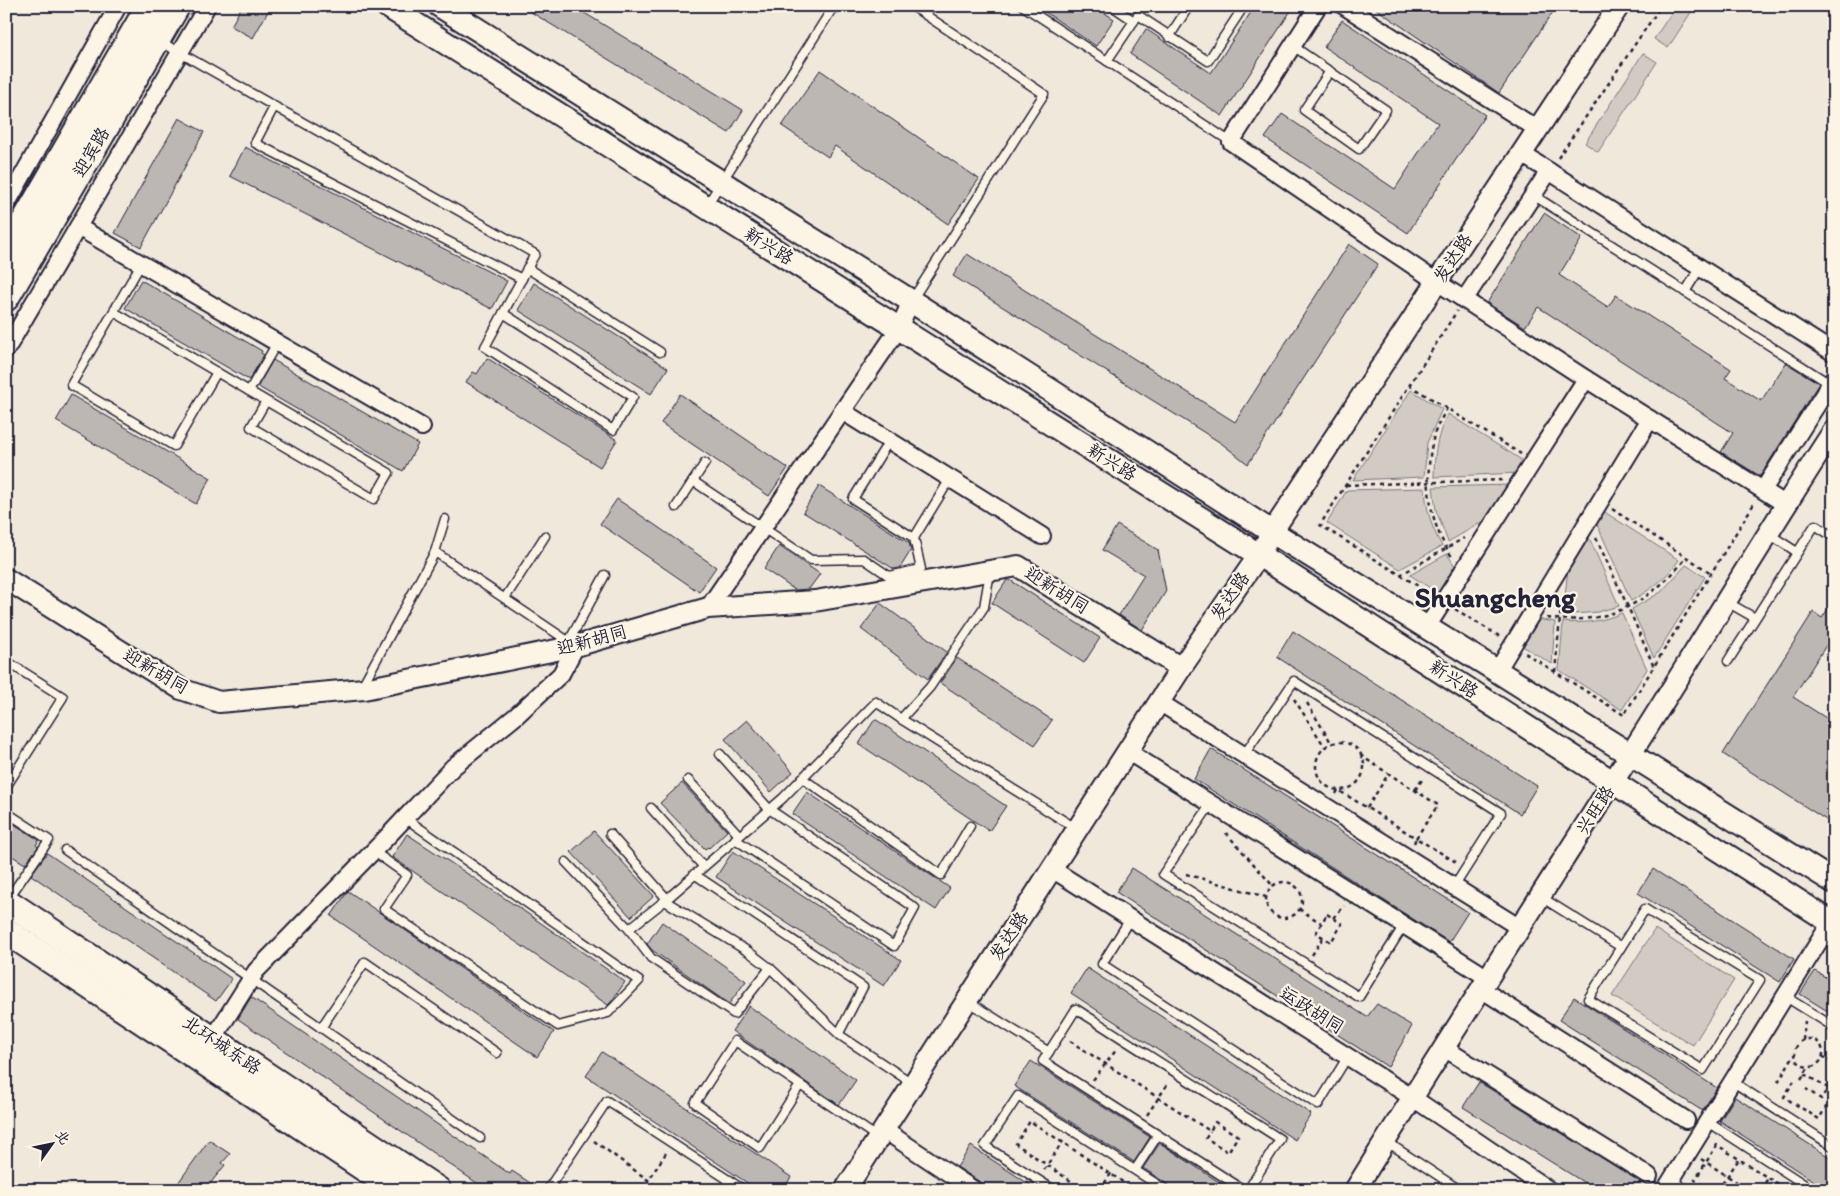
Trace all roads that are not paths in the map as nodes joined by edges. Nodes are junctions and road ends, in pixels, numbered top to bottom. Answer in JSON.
{"nodes":[{"id":1,"x":118,"y":6,"type":"edge"},
{"id":2,"x":149,"y":6,"type":"edge"},
{"id":3,"x":177,"y":6,"type":"edge"},
{"id":4,"x":207,"y":6,"type":"edge"},
{"id":5,"x":387,"y":6,"type":"edge"},
{"id":6,"x":440,"y":6,"type":"edge"},
{"id":7,"x":834,"y":6,"type":"edge"},
{"id":8,"x":912,"y":6,"type":"edge"},
{"id":9,"x":1023,"y":6,"type":"edge"},
{"id":10,"x":1112,"y":6,"type":"edge"},
{"id":11,"x":1189,"y":6,"type":"edge"},
{"id":12,"x":1238,"y":6,"type":"edge"},
{"id":13,"x":1318,"y":6,"type":"edge"},
{"id":14,"x":1344,"y":6,"type":"edge"},
{"id":15,"x":1619,"y":6,"type":"edge"},
{"id":16,"x":1124,"y":10,"type":"edge"},
{"id":17,"x":1134,"y":21,"type":"junction"},
{"id":18,"x":1169,"y":37,"type":"junction"},
{"id":19,"x":157,"y":40,"type":"junction"},
{"id":20,"x":1293,"y":46,"type":"junction"},
{"id":21,"x":180,"y":53,"type":"junction"},
{"id":22,"x":1108,"y":61,"type":"junction"},
{"id":23,"x":1330,"y":71,"type":"junction"},
{"id":24,"x":274,"y":107,"type":"junction"},
{"id":25,"x":1537,"y":129,"type":"junction"},
{"id":26,"x":1231,"y":142,"type":"junction"},
{"id":27,"x":1522,"y":154,"type":"junction"},
{"id":28,"x":1549,"y":171,"type":"junction"},
{"id":29,"x":720,"y":182,"type":"junction"},
{"id":30,"x":1533,"y":195,"type":"junction"},
{"id":31,"x":6,"y":205,"type":"edge"},
{"id":32,"x":706,"y":206,"type":"junction"},
{"id":33,"x":50,"y":223,"type":"junction"},
{"id":34,"x":75,"y":232,"type":"junction"},
{"id":35,"x":6,"y":253,"type":"edge"},
{"id":36,"x":141,"y":264,"type":"junction"},
{"id":37,"x":527,"y":268,"type":"junction"},
{"id":38,"x":1700,"y":268,"type":"junction"},
{"id":39,"x":522,"y":279,"type":"junction"},
{"id":40,"x":1437,"y":282,"type":"junction"},
{"id":41,"x":1685,"y":292,"type":"junction"},
{"id":42,"x":6,"y":298,"type":"edge"},
{"id":43,"x":1464,"y":300,"type":"junction"},
{"id":44,"x":911,"y":301,"type":"junction"},
{"id":45,"x":114,"y":312,"type":"junction"},
{"id":46,"x":503,"y":313,"type":"junction"},
{"id":47,"x":898,"y":328,"type":"junction"},
{"id":48,"x":277,"y":342,"type":"junction"},
{"id":49,"x":6,"y":350,"type":"edge"},
{"id":50,"x":660,"y":352,"type":"dead end"},
{"id":51,"x":1834,"y":354,"type":"edge"},
{"id":52,"x":217,"y":372,"type":"junction"},
{"id":53,"x":1586,"y":379,"type":"junction"},
{"id":54,"x":1832,"y":381,"type":"edge"},
{"id":55,"x":249,"y":391,"type":"junction"},
{"id":56,"x":266,"y":402,"type":"junction"},
{"id":57,"x":842,"y":411,"type":"junction"},
{"id":58,"x":1650,"y":419,"type":"junction"},
{"id":59,"x":422,"y":427,"type":"dead end"},
{"id":60,"x":1834,"y":430,"type":"edge"},
{"id":61,"x":889,"y":441,"type":"junction"},
{"id":62,"x":705,"y":463,"type":"dead end"},
{"id":63,"x":950,"y":479,"type":"junction"},
{"id":64,"x":693,"y":481,"type":"junction"},
{"id":65,"x":1763,"y":490,"type":"junction"},
{"id":66,"x":1785,"y":504,"type":"junction"},
{"id":67,"x":676,"y":507,"type":"dead end"},
{"id":68,"x":445,"y":519,"type":"dead end"},
{"id":69,"x":762,"y":528,"type":"junction"},
{"id":70,"x":1272,"y":532,"type":"junction"},
{"id":71,"x":1768,"y":533,"type":"junction"},
{"id":72,"x":545,"y":536,"type":"dead end"},
{"id":73,"x":1042,"y":536,"type":"dead end"},
{"id":74,"x":1834,"y":537,"type":"edge"},
{"id":75,"x":914,"y":538,"type":"junction"},
{"id":76,"x":435,"y":552,"type":"junction"},
{"id":77,"x":1797,"y":552,"type":"junction"},
{"id":78,"x":1259,"y":555,"type":"junction"},
{"id":79,"x":991,"y":570,"type":"junction"},
{"id":80,"x":605,"y":575,"type":"dead end"},
{"id":81,"x":6,"y":579,"type":"edge"},
{"id":82,"x":889,"y":582,"type":"junction"},
{"id":83,"x":504,"y":598,"type":"junction"},
{"id":84,"x":1726,"y":601,"type":"junction"},
{"id":85,"x":708,"y":608,"type":"junction"},
{"id":86,"x":1755,"y":618,"type":"junction"},
{"id":87,"x":1427,"y":627,"type":"junction"},
{"id":88,"x":572,"y":643,"type":"junction"},
{"id":89,"x":6,"y":661,"type":"edge"},
{"id":90,"x":1728,"y":661,"type":"dead end"},
{"id":91,"x":1181,"y":668,"type":"junction"},
{"id":92,"x":1497,"y":671,"type":"junction"},
{"id":93,"x":360,"y":689,"type":"junction"},
{"id":94,"x":1159,"y":702,"type":"junction"},
{"id":95,"x":900,"y":719,"type":"junction"},
{"id":96,"x":1128,"y":751,"type":"junction"},
{"id":97,"x":720,"y":754,"type":"dead end"},
{"id":98,"x":1631,"y":754,"type":"junction"},
{"id":99,"x":1244,"y":755,"type":"junction"},
{"id":100,"x":802,"y":778,"type":"junction"},
{"id":101,"x":688,"y":780,"type":"dead end"},
{"id":102,"x":1613,"y":781,"type":"junction"},
{"id":103,"x":6,"y":787,"type":"edge"},
{"id":104,"x":651,"y":808,"type":"dead end"},
{"id":105,"x":1209,"y":808,"type":"junction"},
{"id":106,"x":769,"y":810,"type":"junction"},
{"id":107,"x":6,"y":812,"type":"edge"},
{"id":108,"x":406,"y":818,"type":"junction"},
{"id":109,"x":970,"y":826,"type":"dead end"},
{"id":110,"x":1077,"y":829,"type":"junction"},
{"id":111,"x":610,"y":834,"type":"dead end"},
{"id":112,"x":737,"y":837,"type":"junction"},
{"id":113,"x":64,"y":850,"type":"dead end"},
{"id":114,"x":373,"y":851,"type":"junction"},
{"id":115,"x":566,"y":862,"type":"dead end"},
{"id":116,"x":703,"y":866,"type":"junction"},
{"id":117,"x":1052,"y":869,"type":"junction"},
{"id":118,"x":694,"y":874,"type":"junction"},
{"id":119,"x":1834,"y":882,"type":"edge"},
{"id":120,"x":1454,"y":888,"type":"junction"},
{"id":121,"x":1539,"y":896,"type":"junction"},
{"id":122,"x":666,"y":900,"type":"junction"},
{"id":123,"x":7,"y":901,"type":"edge"},
{"id":124,"x":1130,"y":919,"type":"junction"},
{"id":125,"x":1833,"y":923,"type":"edge"},
{"id":126,"x":1404,"y":925,"type":"junction"},
{"id":127,"x":1520,"y":928,"type":"junction"},
{"id":128,"x":629,"y":929,"type":"junction"},
{"id":129,"x":6,"y":931,"type":"edge"},
{"id":130,"x":1621,"y":947,"type":"junction"},
{"id":131,"x":770,"y":968,"type":"junction"},
{"id":132,"x":250,"y":980,"type":"junction"},
{"id":133,"x":1485,"y":984,"type":"junction"},
{"id":134,"x":1786,"y":997,"type":"junction"},
{"id":135,"x":967,"y":1001,"type":"junction"},
{"id":136,"x":1834,"y":1027,"type":"edge"},
{"id":137,"x":321,"y":1028,"type":"junction"},
{"id":138,"x":838,"y":1033,"type":"junction"},
{"id":139,"x":213,"y":1039,"type":"junction"},
{"id":140,"x":1444,"y":1048,"type":"junction"},
{"id":141,"x":1049,"y":1052,"type":"junction"},
{"id":142,"x":497,"y":1053,"type":"dead end"},
{"id":143,"x":1348,"y":1056,"type":"junction"},
{"id":144,"x":1733,"y":1082,"type":"junction"},
{"id":145,"x":914,"y":1084,"type":"junction"},
{"id":146,"x":800,"y":1085,"type":"junction"},
{"id":147,"x":1413,"y":1098,"type":"junction"},
{"id":148,"x":1686,"y":1120,"type":"dead end"},
{"id":149,"x":1708,"y":1122,"type":"junction"},
{"id":150,"x":881,"y":1134,"type":"junction"},
{"id":151,"x":1158,"y":1135,"type":"junction"},
{"id":152,"x":480,"y":1138,"type":"dead end"},
{"id":153,"x":1385,"y":1141,"type":"junction"},
{"id":154,"x":1834,"y":1146,"type":"edge"},
{"id":155,"x":1135,"y":1170,"type":"junction"},
{"id":156,"x":1649,"y":1176,"type":"dead end"},
{"id":157,"x":730,"y":1180,"type":"junction"},
{"id":158,"x":1668,"y":1185,"type":"edge"},
{"id":159,"x":1454,"y":1188,"type":"edge"},
{"id":160,"x":397,"y":1190,"type":"edge"},
{"id":161,"x":438,"y":1190,"type":"edge"},
{"id":162,"x":557,"y":1190,"type":"edge"},
{"id":163,"x":723,"y":1190,"type":"edge"},
{"id":164,"x":744,"y":1190,"type":"edge"},
{"id":165,"x":845,"y":1190,"type":"edge"},
{"id":166,"x":974,"y":1190,"type":"edge"},
{"id":167,"x":1054,"y":1190,"type":"edge"},
{"id":168,"x":1166,"y":1190,"type":"edge"},
{"id":169,"x":1244,"y":1190,"type":"edge"},
{"id":170,"x":1248,"y":1190,"type":"edge"},
{"id":171,"x":1355,"y":1190,"type":"edge"},
{"id":172,"x":1549,"y":1190,"type":"edge"},
{"id":173,"x":1686,"y":1190,"type":"edge"},
{"id":174,"x":1813,"y":1190,"type":"edge"}],
"edges":[{"from":1,"to":31,"type":"street"},
{"from":2,"to":35,"type":"main road","name":"迎宾路"},
{"from":3,"to":19,"type":"main road","name":"迎宾路"},
{"from":4,"to":21,"type":"street"},
{"from":5,"to":32,"type":"main road","name":"新兴路"},
{"from":6,"to":29,"type":"main road","name":"新兴路"},
{"from":7,"to":29,"type":"lane"},
{"from":8,"to":44,"type":"lane"},
{"from":9,"to":22,"type":"lane"},
{"from":10,"to":16,"type":"lane"},
{"from":11,"to":18,"type":"lane"},
{"from":12,"to":18,"type":"lane"},
{"from":13,"to":20,"type":"street"},
{"from":14,"to":25,"type":"street"},
{"from":15,"to":25,"type":"street","name":"发达路"},
{"from":16,"to":17,"type":"lane"},
{"from":17,"to":18,"type":"lane"},
{"from":17,"to":22,"type":"lane"},
{"from":19,"to":21,"type":"lane"},
{"from":19,"to":33,"type":"main road","name":"迎宾路"},
{"from":20,"to":23,"type":"lane"},
{"from":20,"to":26,"type":"street"},
{"from":21,"to":24,"type":"lane"},
{"from":21,"to":34,"type":"street"},
{"from":22,"to":26,"type":"lane"},
{"from":23,"to":23,"type":"lane"},
{"from":24,"to":37,"type":"lane"},
{"from":24,"to":39,"type":"lane"},
{"from":25,"to":27,"type":"street","name":"发达路"},
{"from":26,"to":40,"type":"street"},
{"from":27,"to":28,"type":"street"},
{"from":27,"to":40,"type":"street","name":"发达路"},
{"from":28,"to":30,"type":"street"},
{"from":28,"to":38,"type":"street"},
{"from":29,"to":32,"type":"lane"},
{"from":29,"to":44,"type":"main road","name":"新兴路"},
{"from":30,"to":41,"type":"lane"},
{"from":30,"to":43,"type":"street"},
{"from":32,"to":47,"type":"main road","name":"新兴路"},
{"from":33,"to":34,"type":"street"},
{"from":33,"to":42,"type":"main road","name":"迎宾路"},
{"from":34,"to":36,"type":"street"},
{"from":34,"to":49,"type":"street"},
{"from":36,"to":45,"type":"lane"},
{"from":36,"to":48,"type":"street"},
{"from":37,"to":39,"type":"lane"},
{"from":37,"to":50,"type":"lane"},
{"from":38,"to":41,"type":"lane"},
{"from":38,"to":51,"type":"street"},
{"from":39,"to":46,"type":"lane"},
{"from":40,"to":43,"type":"street"},
{"from":40,"to":70,"type":"street","name":"发达路"},
{"from":41,"to":54,"type":"lane"},
{"from":43,"to":53,"type":"street"},
{"from":44,"to":47,"type":"street"},
{"from":44,"to":70,"type":"main road","name":"新兴路"},
{"from":45,"to":52,"type":"lane"},
{"from":45,"to":52,"type":"lane"},
{"from":46,"to":46,"type":"lane"},
{"from":47,"to":57,"type":"street"},
{"from":47,"to":78,"type":"main road","name":"新兴路"},
{"from":48,"to":55,"type":"lane"},
{"from":48,"to":59,"type":"street"},
{"from":52,"to":55,"type":"lane"},
{"from":53,"to":58,"type":"street"},
{"from":53,"to":87,"type":"street"},
{"from":54,"to":65,"type":"street"},
{"from":55,"to":56,"type":"lane"},
{"from":56,"to":56,"type":"lane"},
{"from":57,"to":61,"type":"street"},
{"from":57,"to":69,"type":"street"},
{"from":58,"to":65,"type":"street"},
{"from":58,"to":92,"type":"street"},
{"from":60,"to":66,"type":"street","name":"兴旺路"},
{"from":61,"to":63,"type":"street"},
{"from":61,"to":75,"type":"lane"},
{"from":62,"to":64,"type":"lane"},
{"from":63,"to":73,"type":"street"},
{"from":63,"to":75,"type":"lane"},
{"from":64,"to":67,"type":"lane"},
{"from":64,"to":69,"type":"lane"},
{"from":65,"to":66,"type":"street"},
{"from":66,"to":71,"type":"street","name":"兴旺路"},
{"from":68,"to":76,"type":"lane"},
{"from":69,"to":82,"type":"lane"},
{"from":69,"to":85,"type":"street"},
{"from":70,"to":78,"type":"street","name":"发达路"},
{"from":70,"to":87,"type":"main road","name":"新兴路"},
{"from":71,"to":77,"type":"lane"},
{"from":71,"to":84,"type":"street","name":"兴旺路"},
{"from":72,"to":83,"type":"lane"},
{"from":74,"to":77,"type":"lane"},
{"from":75,"to":82,"type":"lane"},
{"from":76,"to":83,"type":"lane"},
{"from":76,"to":93,"type":"lane"},
{"from":77,"to":86,"type":"lane"},
{"from":78,"to":91,"type":"street","name":"发达路"},
{"from":78,"to":102,"type":"main road","name":"新兴路"},
{"from":79,"to":82,"type":"street","name":"迎新胡同"},
{"from":79,"to":91,"type":"street","name":"迎新胡同"},
{"from":79,"to":95,"type":"lane"},
{"from":80,"to":88,"type":"lane"},
{"from":81,"to":93,"type":"street","name":"迎新胡同"},
{"from":82,"to":85,"type":"street","name":"迎新胡同"},
{"from":83,"to":88,"type":"lane"},
{"from":84,"to":86,"type":"lane"},
{"from":84,"to":98,"type":"street","name":"兴旺路"},
{"from":85,"to":88,"type":"street","name":"迎新胡同"},
{"from":86,"to":90,"type":"lane"},
{"from":87,"to":92,"type":"main road","name":"新兴路"},
{"from":88,"to":93,"type":"street","name":"迎新胡同"},
{"from":88,"to":108,"type":"street"},
{"from":89,"to":103,"type":"lane"},
{"from":91,"to":94,"type":"street","name":"发达路"},
{"from":92,"to":98,"type":"main road","name":"新兴路"},
{"from":94,"to":96,"type":"street","name":"发达路"},
{"from":94,"to":99,"type":"street"},
{"from":95,"to":100,"type":"lane"},
{"from":95,"to":110,"type":"lane"},
{"from":96,"to":105,"type":"street"},
{"from":96,"to":110,"type":"street","name":"发达路"},
{"from":97,"to":106,"type":"lane"},
{"from":98,"to":102,"type":"street","name":"兴旺路"},
{"from":98,"to":119,"type":"main road","name":"新兴路"},
{"from":99,"to":120,"type":"street"},
{"from":99,"to":120,"type":"lane"},
{"from":100,"to":106,"type":"lane"},
{"from":100,"to":109,"type":"lane"},
{"from":101,"to":112,"type":"lane"},
{"from":102,"to":121,"type":"street","name":"兴旺路"},
{"from":102,"to":125,"type":"main road","name":"新兴路"},
{"from":104,"to":116,"type":"lane"},
{"from":105,"to":126,"type":"street"},
{"from":105,"to":126,"type":"lane"},
{"from":106,"to":112,"type":"lane"},
{"from":106,"to":112,"type":"lane"},
{"from":107,"to":123,"type":"lane"},
{"from":108,"to":114,"type":"street"},
{"from":108,"to":114,"type":"lane"},
{"from":110,"to":117,"type":"street","name":"发达路"},
{"from":111,"to":122,"type":"lane"},
{"from":112,"to":116,"type":"lane"},
{"from":113,"to":132,"type":"lane"},
{"from":114,"to":132,"type":"street"},
{"from":115,"to":128,"type":"lane"},
{"from":116,"to":118,"type":"lane"},
{"from":117,"to":124,"type":"street","name":"运政胡同"},
{"from":117,"to":135,"type":"street","name":"发达路"},
{"from":118,"to":122,"type":"lane"},
{"from":118,"to":138,"type":"lane"},
{"from":120,"to":127,"type":"street"},
{"from":121,"to":127,"type":"street","name":"兴旺路"},
{"from":121,"to":130,"type":"lane"},
{"from":122,"to":128,"type":"lane"},
{"from":122,"to":131,"type":"lane"},
{"from":123,"to":139,"type":"main road","name":"北环城东路"},
{"from":124,"to":143,"type":"street","name":"运政胡同"},
{"from":124,"to":143,"type":"lane"},
{"from":125,"to":134,"type":"street"},
{"from":126,"to":133,"type":"street"},
{"from":127,"to":133,"type":"street","name":"兴旺路"},
{"from":128,"to":131,"type":"lane"},
{"from":129,"to":160,"type":"main road","name":"北环城东路"},
{"from":130,"to":130,"type":"lane"},
{"from":131,"to":138,"type":"lane"},
{"from":132,"to":137,"type":"lane"},
{"from":132,"to":139,"type":"street"},
{"from":133,"to":140,"type":"street","name":"兴旺路"},
{"from":133,"to":148,"type":"street"},
{"from":134,"to":136,"type":"lane"},
{"from":134,"to":144,"type":"street"},
{"from":135,"to":141,"type":"lane"},
{"from":135,"to":145,"type":"street","name":"发达路"},
{"from":137,"to":142,"type":"lane"},
{"from":137,"to":152,"type":"lane"},
{"from":138,"to":145,"type":"lane"},
{"from":139,"to":161,"type":"main road","name":"北环城东路"},
{"from":140,"to":147,"type":"street","name":"兴旺路"},
{"from":140,"to":156,"type":"street"},
{"from":141,"to":151,"type":"lane"},
{"from":141,"to":170,"type":"lane"},
{"from":143,"to":147,"type":"street","name":"运政胡同"},
{"from":144,"to":149,"type":"street"},
{"from":144,"to":154,"type":"lane"},
{"from":145,"to":150,"type":"street","name":"发达路"},
{"from":146,"to":146,"type":"lane"},
{"from":146,"to":150,"type":"lane"},
{"from":147,"to":153,"type":"street","name":"兴旺路"},
{"from":147,"to":172,"type":"street","name":"运政胡同"},
{"from":149,"to":158,"type":"street"},
{"from":149,"to":174,"type":"lane"},
{"from":150,"to":165,"type":"street","name":"发达路"},
{"from":150,"to":166,"type":"street"},
{"from":151,"to":155,"type":"lane"},
{"from":151,"to":169,"type":"lane"},
{"from":153,"to":159,"type":"lane"},
{"from":153,"to":171,"type":"street","name":"兴旺路"},
{"from":155,"to":167,"type":"lane"},
{"from":155,"to":168,"type":"lane"},
{"from":157,"to":162,"type":"lane"},
{"from":157,"to":163,"type":"lane"},
{"from":157,"to":164,"type":"lane"},
{"from":158,"to":173,"type":"lane"}]}
